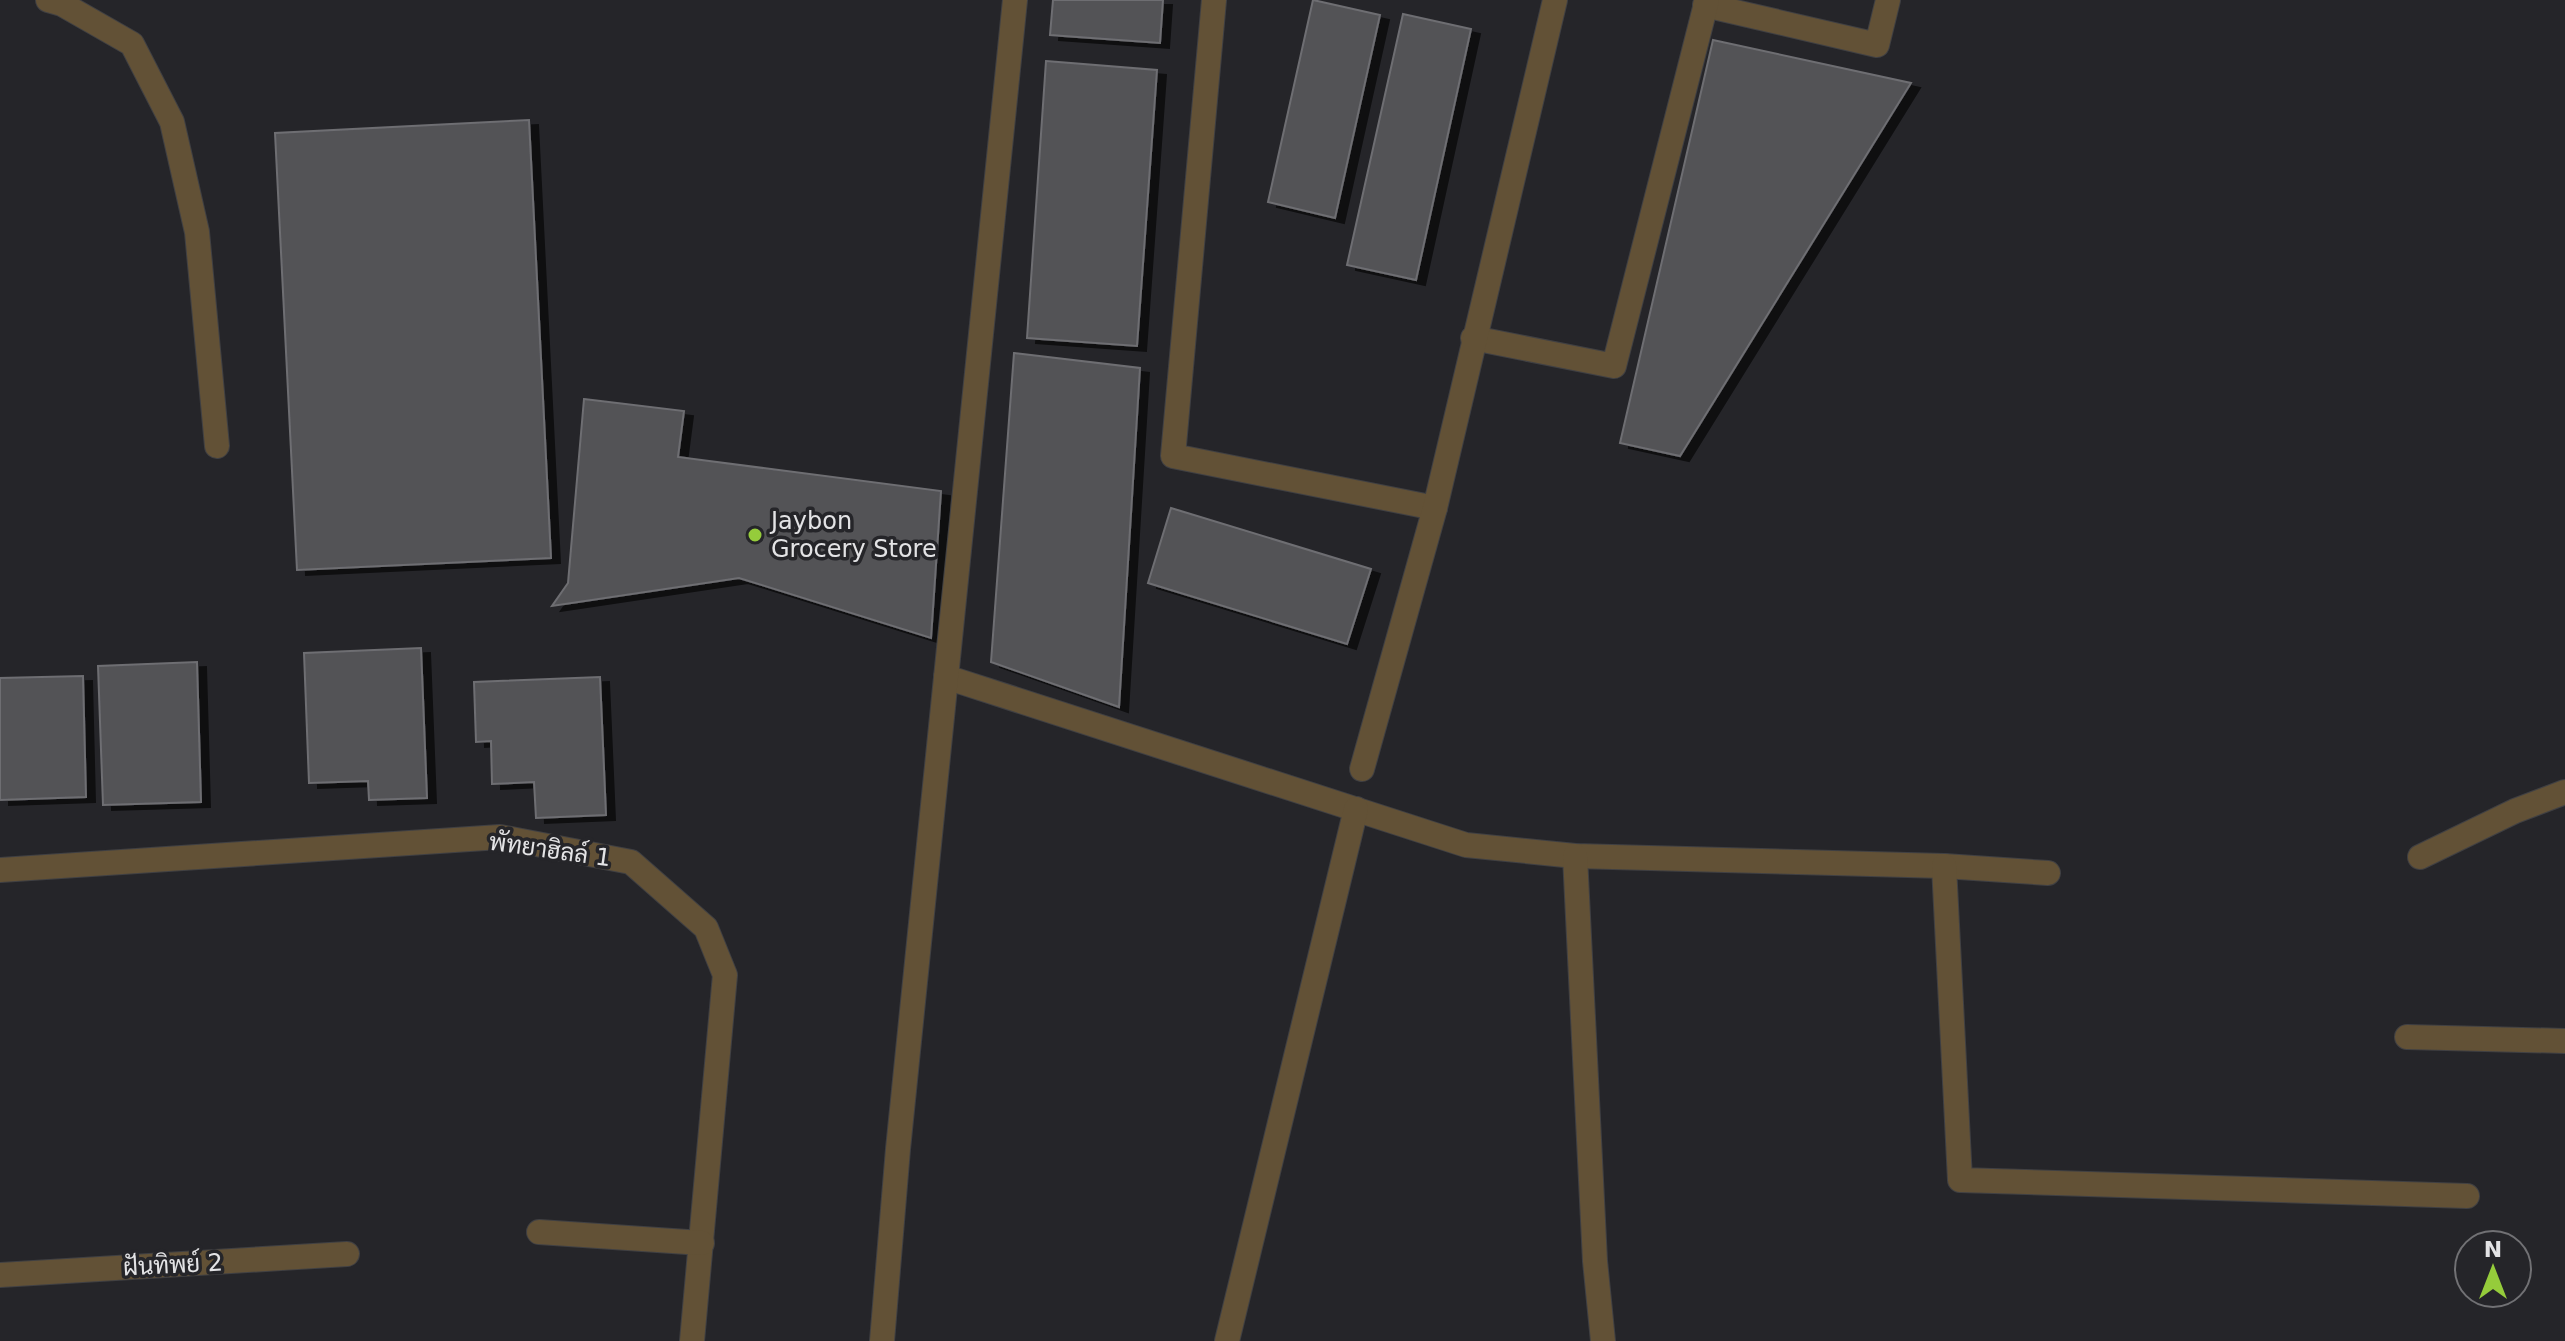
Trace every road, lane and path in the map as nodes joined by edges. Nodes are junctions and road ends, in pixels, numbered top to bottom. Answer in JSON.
{"nodes":[{"id":1,"x":48,"y":0,"type":"edge"},
{"id":2,"x":1015,"y":0,"type":"edge"},
{"id":3,"x":1214,"y":0,"type":"edge"},
{"id":4,"x":1555,"y":0,"type":"edge"},
{"id":5,"x":1888,"y":0,"type":"edge"},
{"id":6,"x":1706,"y":3,"type":"edge"},
{"id":7,"x":1473,"y":338,"type":"junction"},
{"id":8,"x":217,"y":446,"type":"dead end"},
{"id":9,"x":1435,"y":508,"type":"junction"},
{"id":10,"x":946,"y":677,"type":"junction"},
{"id":11,"x":1362,"y":769,"type":"dead end"},
{"id":12,"x":2565,"y":792,"type":"edge"},
{"id":13,"x":1356,"y":809,"type":"junction"},
{"id":14,"x":1575,"y":856,"type":"junction"},
{"id":15,"x":2420,"y":857,"type":"dead end"},
{"id":16,"x":1944,"y":866,"type":"junction"},
{"id":17,"x":0,"y":870,"type":"edge"},
{"id":18,"x":2048,"y":873,"type":"dead end"},
{"id":19,"x":2407,"y":1037,"type":"dead end"},
{"id":20,"x":2565,"y":1041,"type":"edge"},
{"id":21,"x":2467,"y":1196,"type":"dead end"},
{"id":22,"x":539,"y":1232,"type":"dead end"},
{"id":23,"x":702,"y":1243,"type":"junction"},
{"id":24,"x":347,"y":1254,"type":"dead end"},
{"id":25,"x":0,"y":1275,"type":"edge"},
{"id":26,"x":692,"y":1341,"type":"edge"},
{"id":27,"x":882,"y":1341,"type":"edge"},
{"id":28,"x":1227,"y":1341,"type":"edge"},
{"id":29,"x":1603,"y":1341,"type":"edge"}],
"edges":[{"from":1,"to":8,"type":"street"},
{"from":2,"to":10,"type":"street"},
{"from":3,"to":9,"type":"street"},
{"from":4,"to":7,"type":"street"},
{"from":5,"to":6,"type":"street"},
{"from":6,"to":7,"type":"street"},
{"from":7,"to":9,"type":"street"},
{"from":9,"to":11,"type":"street"},
{"from":10,"to":13,"type":"street"},
{"from":10,"to":27,"type":"street"},
{"from":12,"to":15,"type":"street"},
{"from":13,"to":14,"type":"street"},
{"from":13,"to":28,"type":"street"},
{"from":14,"to":16,"type":"street"},
{"from":14,"to":29,"type":"street"},
{"from":16,"to":18,"type":"street"},
{"from":16,"to":21,"type":"street"},
{"from":17,"to":23,"type":"street","name":"พัทยาฮิลล์ 1"},
{"from":19,"to":20,"type":"street"},
{"from":22,"to":23,"type":"street"},
{"from":23,"to":26,"type":"street","name":"พัทยาฮิลล์ 1"},
{"from":24,"to":25,"type":"street","name":"ฝันทิพย์ 2"}]}
